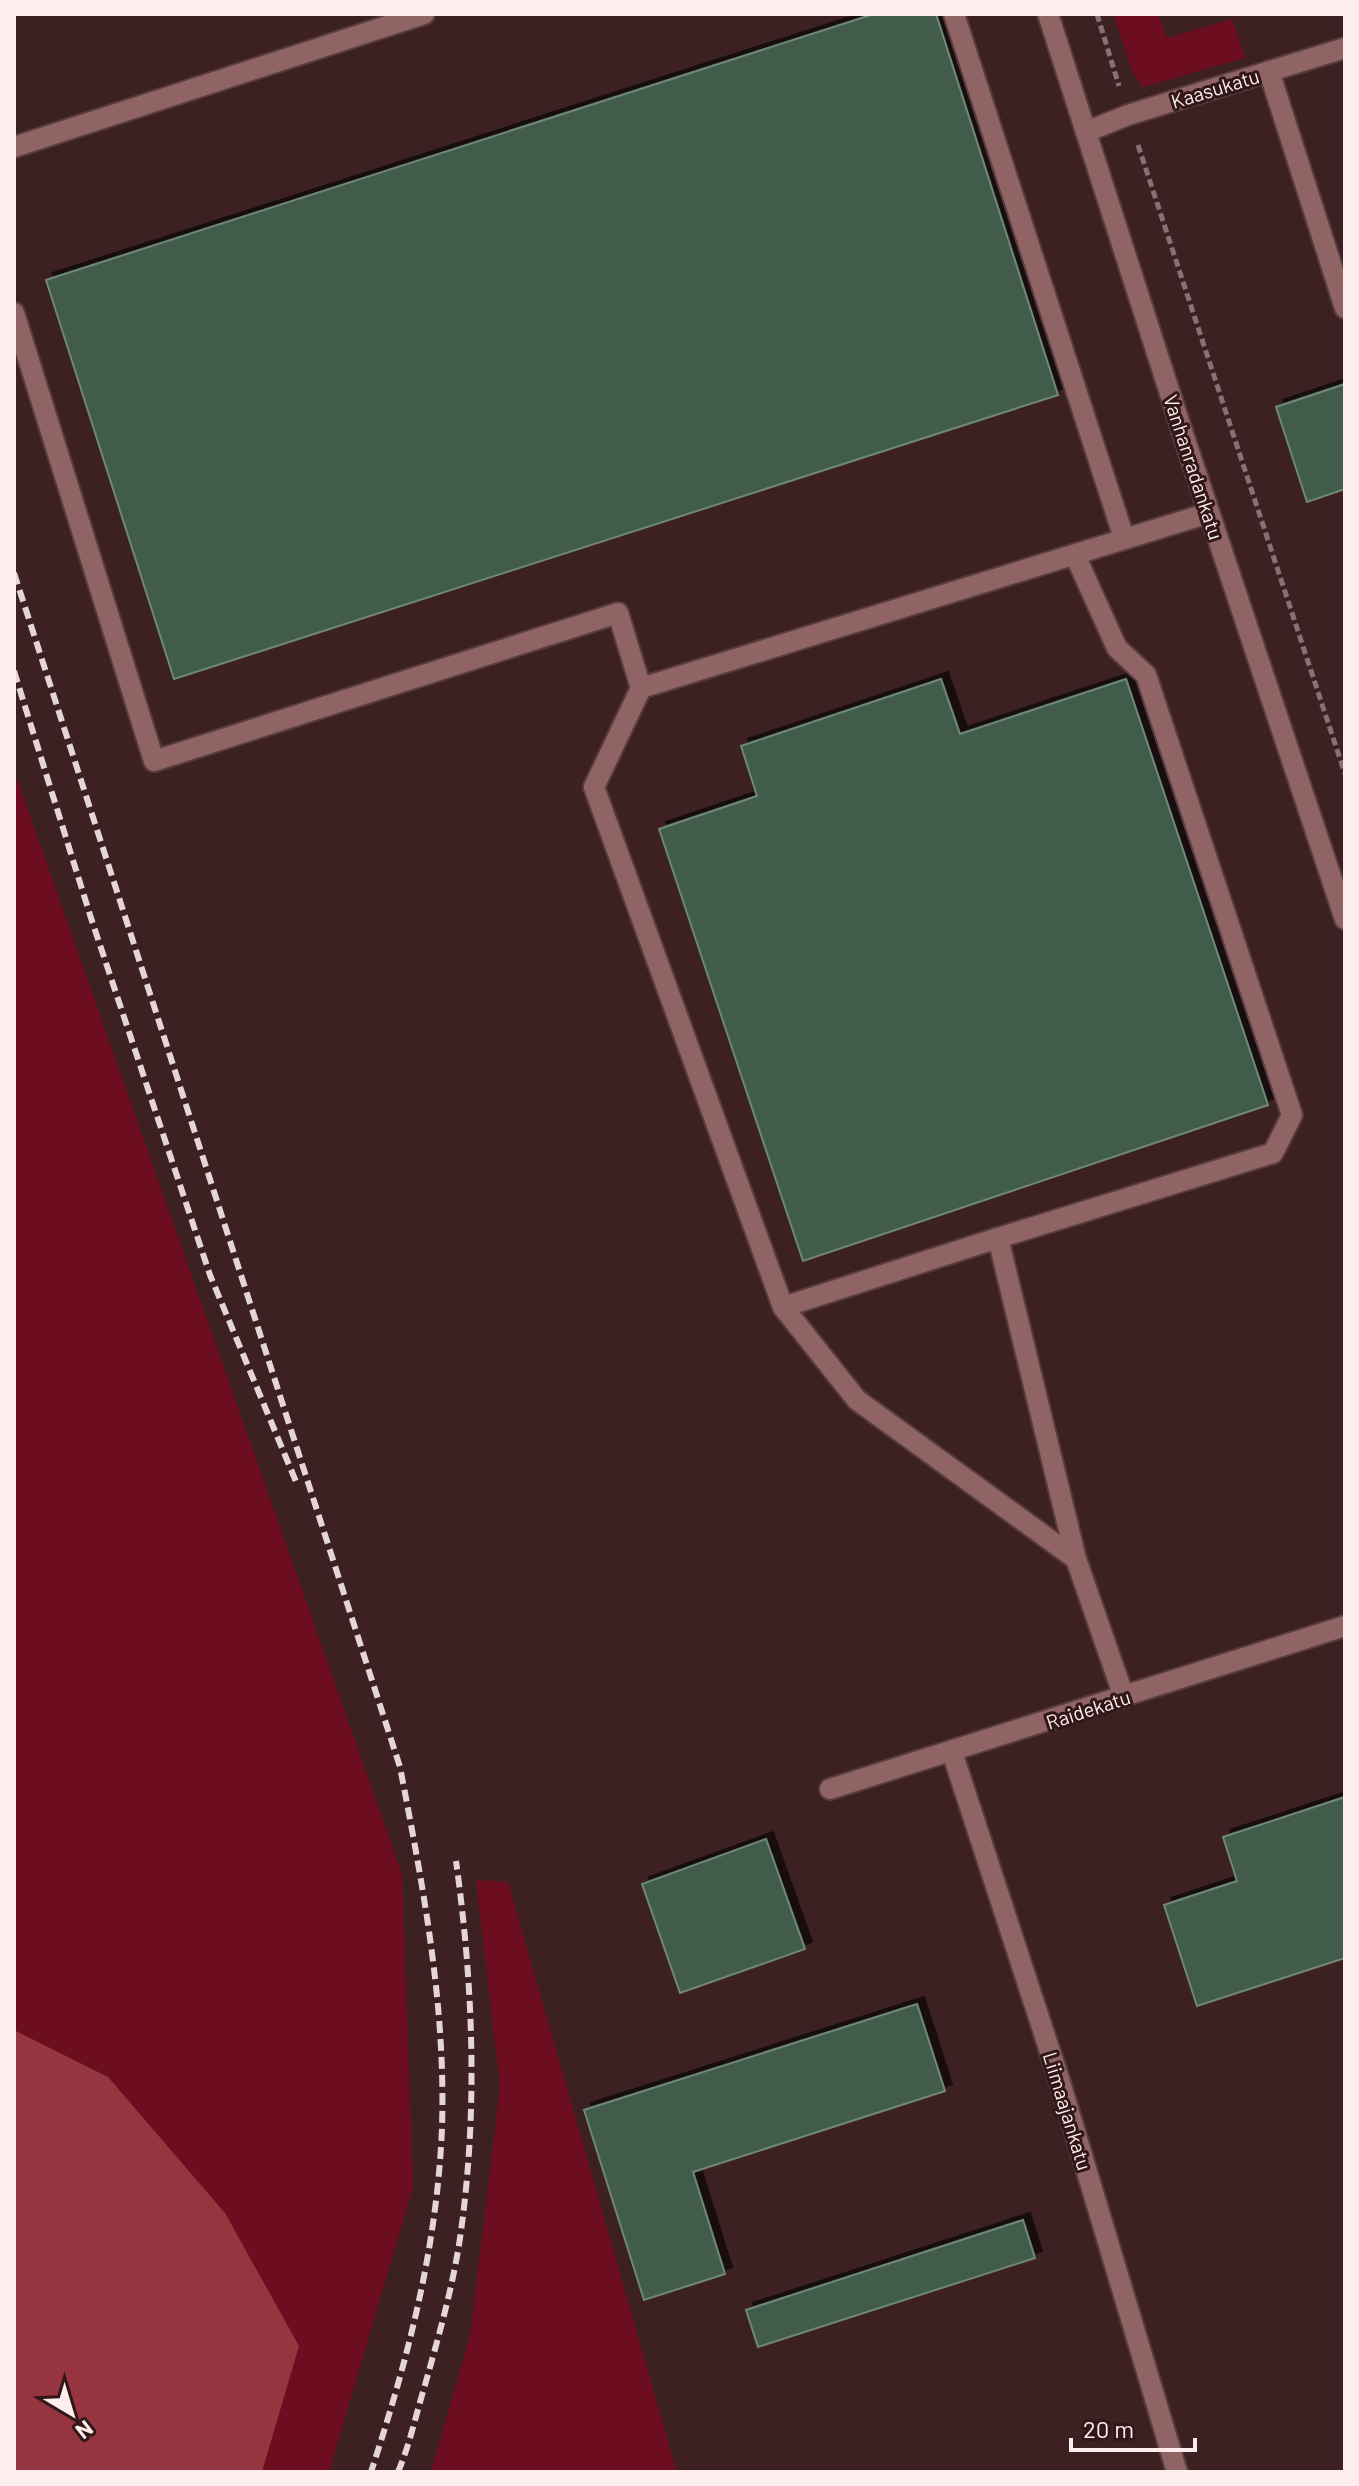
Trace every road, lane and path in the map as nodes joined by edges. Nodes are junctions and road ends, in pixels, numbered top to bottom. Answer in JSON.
{"nodes":[{"id":1,"x":424,"y":14,"type":"edge"},
{"id":2,"x":954,"y":14,"type":"edge"},
{"id":3,"x":1048,"y":14,"type":"edge"},
{"id":4,"x":1097,"y":14,"type":"edge"},
{"id":5,"x":1345,"y":48,"type":"edge"},
{"id":6,"x":1269,"y":71,"type":"junction"},
{"id":7,"x":1128,"y":115,"type":"junction"},
{"id":8,"x":1086,"y":132,"type":"junction"},
{"id":9,"x":14,"y":147,"type":"edge"},
{"id":10,"x":1345,"y":308,"type":"edge"},
{"id":11,"x":14,"y":313,"type":"edge"},
{"id":12,"x":1209,"y":513,"type":"junction"},
{"id":13,"x":1124,"y":538,"type":"junction"},
{"id":14,"x":1075,"y":555,"type":"junction"},
{"id":15,"x":641,"y":688,"type":"junction"},
{"id":16,"x":1345,"y":774,"type":"edge"},
{"id":17,"x":1345,"y":919,"type":"edge"},
{"id":18,"x":998,"y":1238,"type":"junction"},
{"id":19,"x":783,"y":1307,"type":"junction"},
{"id":20,"x":1076,"y":1559,"type":"junction"},
{"id":21,"x":1345,"y":1626,"type":"edge"},
{"id":22,"x":1124,"y":1697,"type":"junction"},
{"id":23,"x":952,"y":1752,"type":"junction"},
{"id":24,"x":830,"y":1789,"type":"dead end"},
{"id":25,"x":1177,"y":2472,"type":"edge"}],
"edges":[{"from":1,"to":9,"type":"street"},
{"from":2,"to":13,"type":"street"},
{"from":3,"to":8,"type":"street","name":"Vanhanradankatu"},
{"from":4,"to":7,"type":"path"},
{"from":5,"to":6,"type":"street","name":"Kaasukatu"},
{"from":6,"to":7,"type":"street","name":"Kaasukatu"},
{"from":6,"to":10,"type":"street"},
{"from":7,"to":8,"type":"street","name":"Kaasukatu"},
{"from":7,"to":16,"type":"path"},
{"from":8,"to":12,"type":"street","name":"Vanhanradankatu"},
{"from":11,"to":15,"type":"street"},
{"from":12,"to":13,"type":"street"},
{"from":12,"to":17,"type":"street","name":"Vanhanradankatu"},
{"from":13,"to":14,"type":"street"},
{"from":14,"to":15,"type":"street"},
{"from":14,"to":18,"type":"street"},
{"from":15,"to":19,"type":"street"},
{"from":18,"to":19,"type":"street"},
{"from":18,"to":20,"type":"street"},
{"from":19,"to":20,"type":"street"},
{"from":20,"to":22,"type":"street"},
{"from":21,"to":22,"type":"street","name":"Raidekatu"},
{"from":22,"to":23,"type":"street","name":"Raidekatu"},
{"from":23,"to":24,"type":"street","name":"Raidekatu"},
{"from":23,"to":25,"type":"street","name":"Liimaajankatu"}]}
